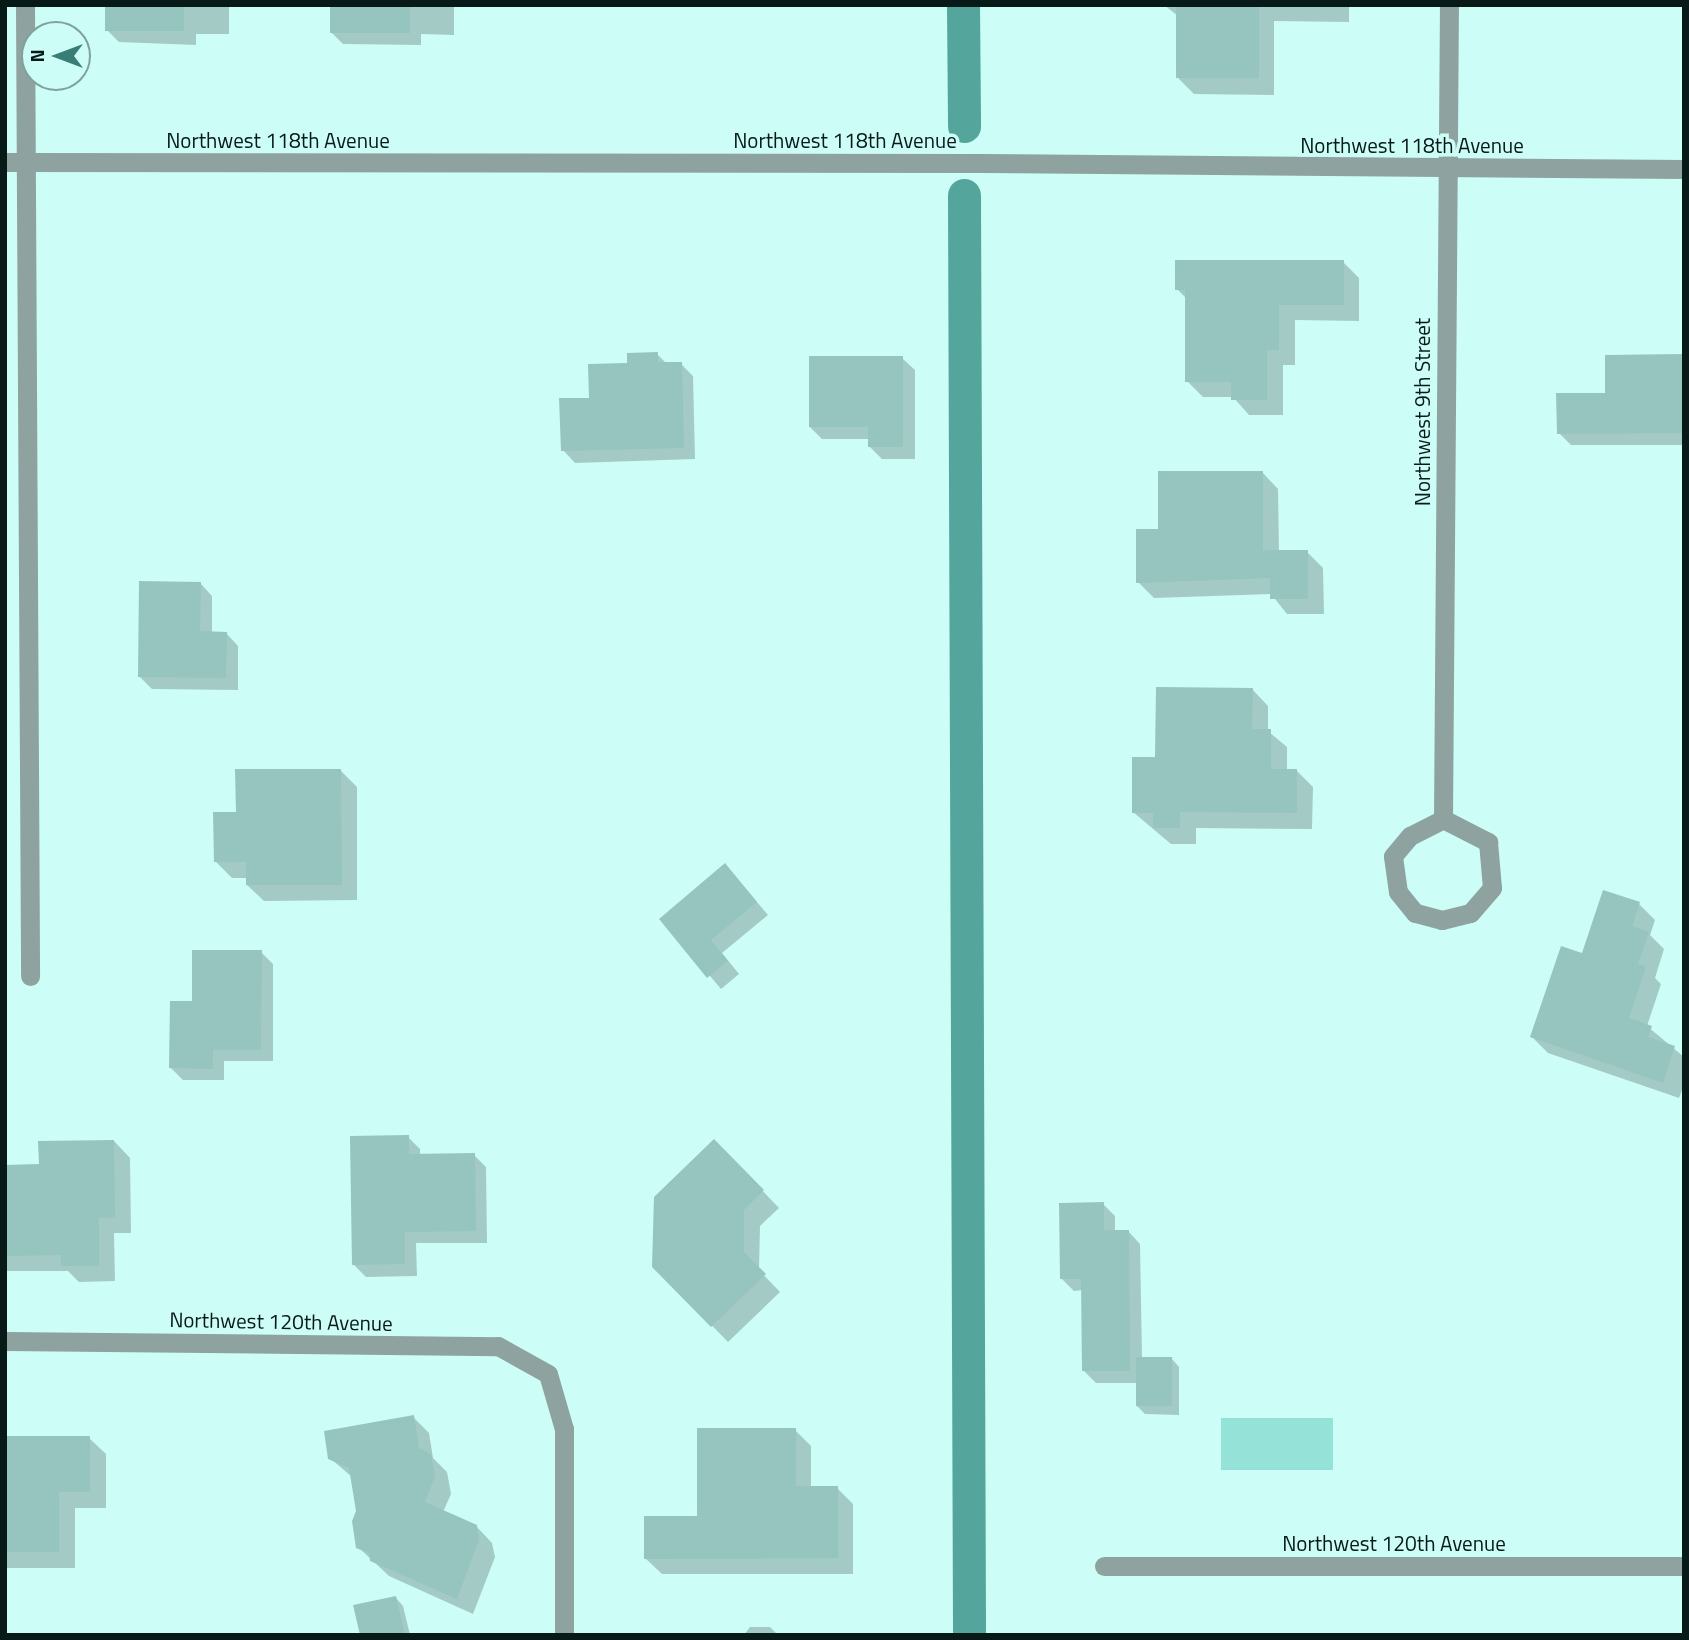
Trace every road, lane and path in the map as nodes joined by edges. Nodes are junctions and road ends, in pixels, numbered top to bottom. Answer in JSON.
{"nodes":[{"id":1,"x":25,"y":5,"type":"edge"},
{"id":2,"x":1449,"y":5,"type":"edge"},
{"id":3,"x":5,"y":162,"type":"edge"},
{"id":4,"x":26,"y":162,"type":"junction"},
{"id":5,"x":1446,"y":169,"type":"junction"},
{"id":6,"x":1684,"y":169,"type":"edge"},
{"id":7,"x":1443,"y":819,"type":"junction"},
{"id":8,"x":30,"y":976,"type":"dead end"},
{"id":9,"x":5,"y":1341,"type":"edge"},
{"id":10,"x":1104,"y":1566,"type":"dead end"},
{"id":11,"x":1684,"y":1566,"type":"edge"},
{"id":12,"x":564,"y":1635,"type":"edge"}],
"edges":[{"from":1,"to":4,"type":"street"},
{"from":2,"to":5,"type":"street","name":"Northwest 9th Street"},
{"from":3,"to":4,"type":"street","name":"Northwest 118th Avenue"},
{"from":4,"to":5,"type":"street","name":"Northwest 118th Avenue"},
{"from":4,"to":8,"type":"street"},
{"from":5,"to":6,"type":"street","name":"Northwest 118th Avenue"},
{"from":5,"to":7,"type":"street","name":"Northwest 9th Street"},
{"from":7,"to":7,"type":"street"},
{"from":9,"to":12,"type":"street","name":"Northwest 120th Avenue"},
{"from":10,"to":11,"type":"street","name":"Northwest 120th Avenue"}]}
